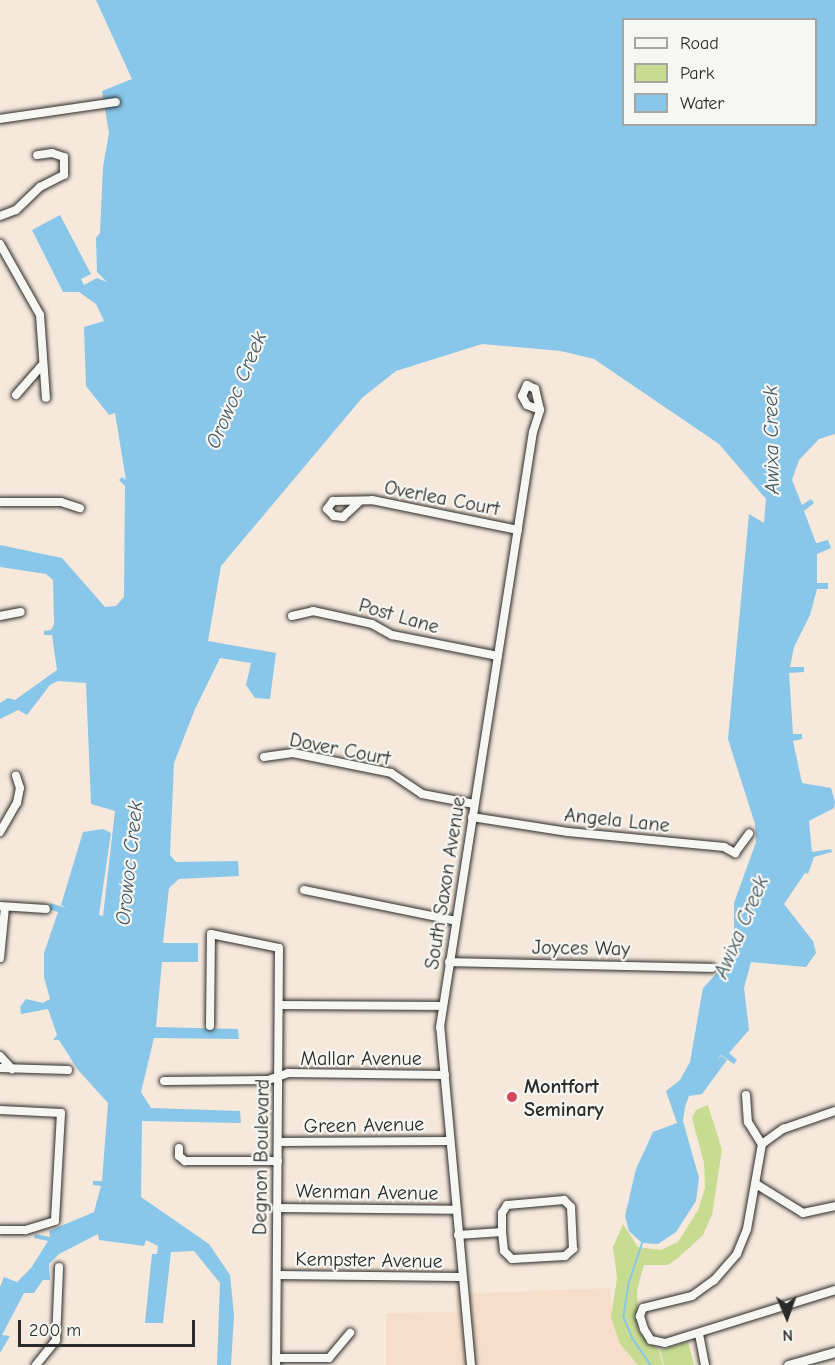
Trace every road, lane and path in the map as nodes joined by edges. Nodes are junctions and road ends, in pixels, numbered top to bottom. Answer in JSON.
{"nodes":[{"id":1,"x":116,"y":102,"type":"dead end"},
{"id":2,"x":0,"y":119,"type":"edge"},
{"id":3,"x":37,"y":155,"type":"dead end"},
{"id":4,"x":0,"y":216,"type":"edge"},
{"id":5,"x":0,"y":244,"type":"edge"},
{"id":6,"x":43,"y":364,"type":"junction"},
{"id":7,"x":16,"y":395,"type":"dead end"},
{"id":8,"x":46,"y":398,"type":"dead end"},
{"id":9,"x":540,"y":410,"type":"dead end"},
{"id":10,"x":0,"y":502,"type":"edge"},
{"id":11,"x":359,"y":502,"type":"dead end"},
{"id":12,"x":80,"y":508,"type":"dead end"},
{"id":13,"x":518,"y":530,"type":"junction"},
{"id":14,"x":21,"y":612,"type":"dead end"},
{"id":15,"x":0,"y":616,"type":"edge"},
{"id":16,"x":292,"y":616,"type":"dead end"},
{"id":17,"x":498,"y":656,"type":"junction"},
{"id":18,"x":264,"y":757,"type":"dead end"},
{"id":19,"x":16,"y":776,"type":"dead end"},
{"id":20,"x":474,"y":804,"type":"junction"},
{"id":21,"x":472,"y":817,"type":"junction"},
{"id":22,"x":0,"y":832,"type":"edge"},
{"id":23,"x":749,"y":834,"type":"dead end"},
{"id":24,"x":304,"y":890,"type":"dead end"},
{"id":25,"x":3,"y":906,"type":"edge"},
{"id":26,"x":46,"y":909,"type":"dead end"},
{"id":27,"x":456,"y":921,"type":"junction"},
{"id":28,"x":0,"y":958,"type":"edge"},
{"id":29,"x":449,"y":962,"type":"junction"},
{"id":30,"x":712,"y":968,"type":"dead end"},
{"id":31,"x":279,"y":1005,"type":"junction"},
{"id":32,"x":443,"y":1006,"type":"junction"},
{"id":33,"x":210,"y":1026,"type":"dead end"},
{"id":34,"x":0,"y":1056,"type":"edge"},
{"id":35,"x":0,"y":1068,"type":"edge"},
{"id":36,"x":12,"y":1068,"type":"junction"},
{"id":37,"x":68,"y":1070,"type":"dead end"},
{"id":38,"x":445,"y":1075,"type":"junction"},
{"id":39,"x":278,"y":1076,"type":"junction"},
{"id":40,"x":164,"y":1081,"type":"dead end"},
{"id":41,"x":746,"y":1095,"type":"dead end"},
{"id":42,"x":0,"y":1110,"type":"edge"},
{"id":43,"x":835,"y":1111,"type":"edge"},
{"id":44,"x":450,"y":1141,"type":"junction"},
{"id":45,"x":278,"y":1142,"type":"junction"},
{"id":46,"x":762,"y":1144,"type":"junction"},
{"id":47,"x":179,"y":1148,"type":"dead end"},
{"id":48,"x":278,"y":1161,"type":"junction"},
{"id":49,"x":756,"y":1184,"type":"junction"},
{"id":50,"x":835,"y":1206,"type":"edge"},
{"id":51,"x":277,"y":1208,"type":"junction"},
{"id":52,"x":455,"y":1210,"type":"junction"},
{"id":53,"x":0,"y":1230,"type":"edge"},
{"id":54,"x":502,"y":1232,"type":"junction"},
{"id":55,"x":458,"y":1235,"type":"junction"},
{"id":56,"x":59,"y":1268,"type":"dead end"},
{"id":57,"x":277,"y":1275,"type":"junction"},
{"id":58,"x":460,"y":1277,"type":"junction"},
{"id":59,"x":835,"y":1290,"type":"edge"},
{"id":60,"x":350,"y":1334,"type":"dead end"},
{"id":61,"x":699,"y":1334,"type":"junction"},
{"id":62,"x":835,"y":1352,"type":"edge"},
{"id":63,"x":276,"y":1361,"type":"edge"},
{"id":64,"x":36,"y":1365,"type":"edge"},
{"id":65,"x":471,"y":1365,"type":"edge"},
{"id":66,"x":705,"y":1365,"type":"edge"},
{"id":67,"x":788,"y":1365,"type":"edge"}],
"edges":[{"from":1,"to":2,"type":"street"},
{"from":3,"to":4,"type":"street"},
{"from":5,"to":6,"type":"street"},
{"from":6,"to":7,"type":"street"},
{"from":6,"to":8,"type":"street"},
{"from":9,"to":13,"type":"street","name":"South Saxon Avenue"},
{"from":10,"to":12,"type":"street"},
{"from":11,"to":13,"type":"street","name":"Overlea Court"},
{"from":13,"to":17,"type":"street","name":"South Saxon Avenue"},
{"from":14,"to":15,"type":"street"},
{"from":16,"to":17,"type":"street","name":"Post Lane"},
{"from":17,"to":20,"type":"street","name":"South Saxon Avenue"},
{"from":18,"to":20,"type":"street","name":"Dover Court"},
{"from":19,"to":22,"type":"street"},
{"from":20,"to":21,"type":"street","name":"South Saxon Avenue"},
{"from":21,"to":23,"type":"street","name":"Angela Lane"},
{"from":21,"to":27,"type":"street","name":"South Saxon Avenue"},
{"from":24,"to":27,"type":"street"},
{"from":25,"to":26,"type":"street"},
{"from":25,"to":28,"type":"street"},
{"from":27,"to":29,"type":"street","name":"South Saxon Avenue"},
{"from":29,"to":30,"type":"street","name":"Joyces Way"},
{"from":29,"to":32,"type":"street","name":"South Saxon Avenue"},
{"from":31,"to":32,"type":"street"},
{"from":31,"to":33,"type":"street","name":"Degnon Boulevard"},
{"from":31,"to":39,"type":"street","name":"Degnon Boulevard"},
{"from":32,"to":38,"type":"street","name":"South Saxon Avenue"},
{"from":34,"to":36,"type":"street"},
{"from":35,"to":36,"type":"street"},
{"from":36,"to":37,"type":"street"},
{"from":38,"to":39,"type":"street","name":"Mallar Avenue"},
{"from":38,"to":44,"type":"street","name":"South Saxon Avenue"},
{"from":39,"to":40,"type":"street","name":"Mallar Avenue"},
{"from":39,"to":45,"type":"street","name":"Degnon Boulevard"},
{"from":41,"to":46,"type":"street"},
{"from":42,"to":53,"type":"street"},
{"from":43,"to":46,"type":"street"},
{"from":44,"to":45,"type":"street","name":"Green Avenue"},
{"from":44,"to":52,"type":"street","name":"South Saxon Avenue"},
{"from":45,"to":48,"type":"street","name":"Degnon Boulevard"},
{"from":46,"to":49,"type":"street"},
{"from":47,"to":48,"type":"street"},
{"from":48,"to":51,"type":"street","name":"Degnon Boulevard"},
{"from":49,"to":50,"type":"street"},
{"from":49,"to":61,"type":"street"},
{"from":51,"to":52,"type":"street","name":"Wenman Avenue"},
{"from":51,"to":57,"type":"street","name":"Degnon Boulevard"},
{"from":52,"to":55,"type":"street","name":"South Saxon Avenue"},
{"from":54,"to":54,"type":"street"},
{"from":54,"to":55,"type":"street"},
{"from":55,"to":58,"type":"street","name":"South Saxon Avenue"},
{"from":56,"to":64,"type":"street"},
{"from":57,"to":58,"type":"street","name":"Kempster Avenue"},
{"from":57,"to":63,"type":"street","name":"Degnon Boulevard"},
{"from":58,"to":65,"type":"street","name":"South Saxon Avenue"},
{"from":59,"to":61,"type":"street"},
{"from":60,"to":63,"type":"street"},
{"from":61,"to":66,"type":"street"},
{"from":62,"to":67,"type":"main road"}]}
